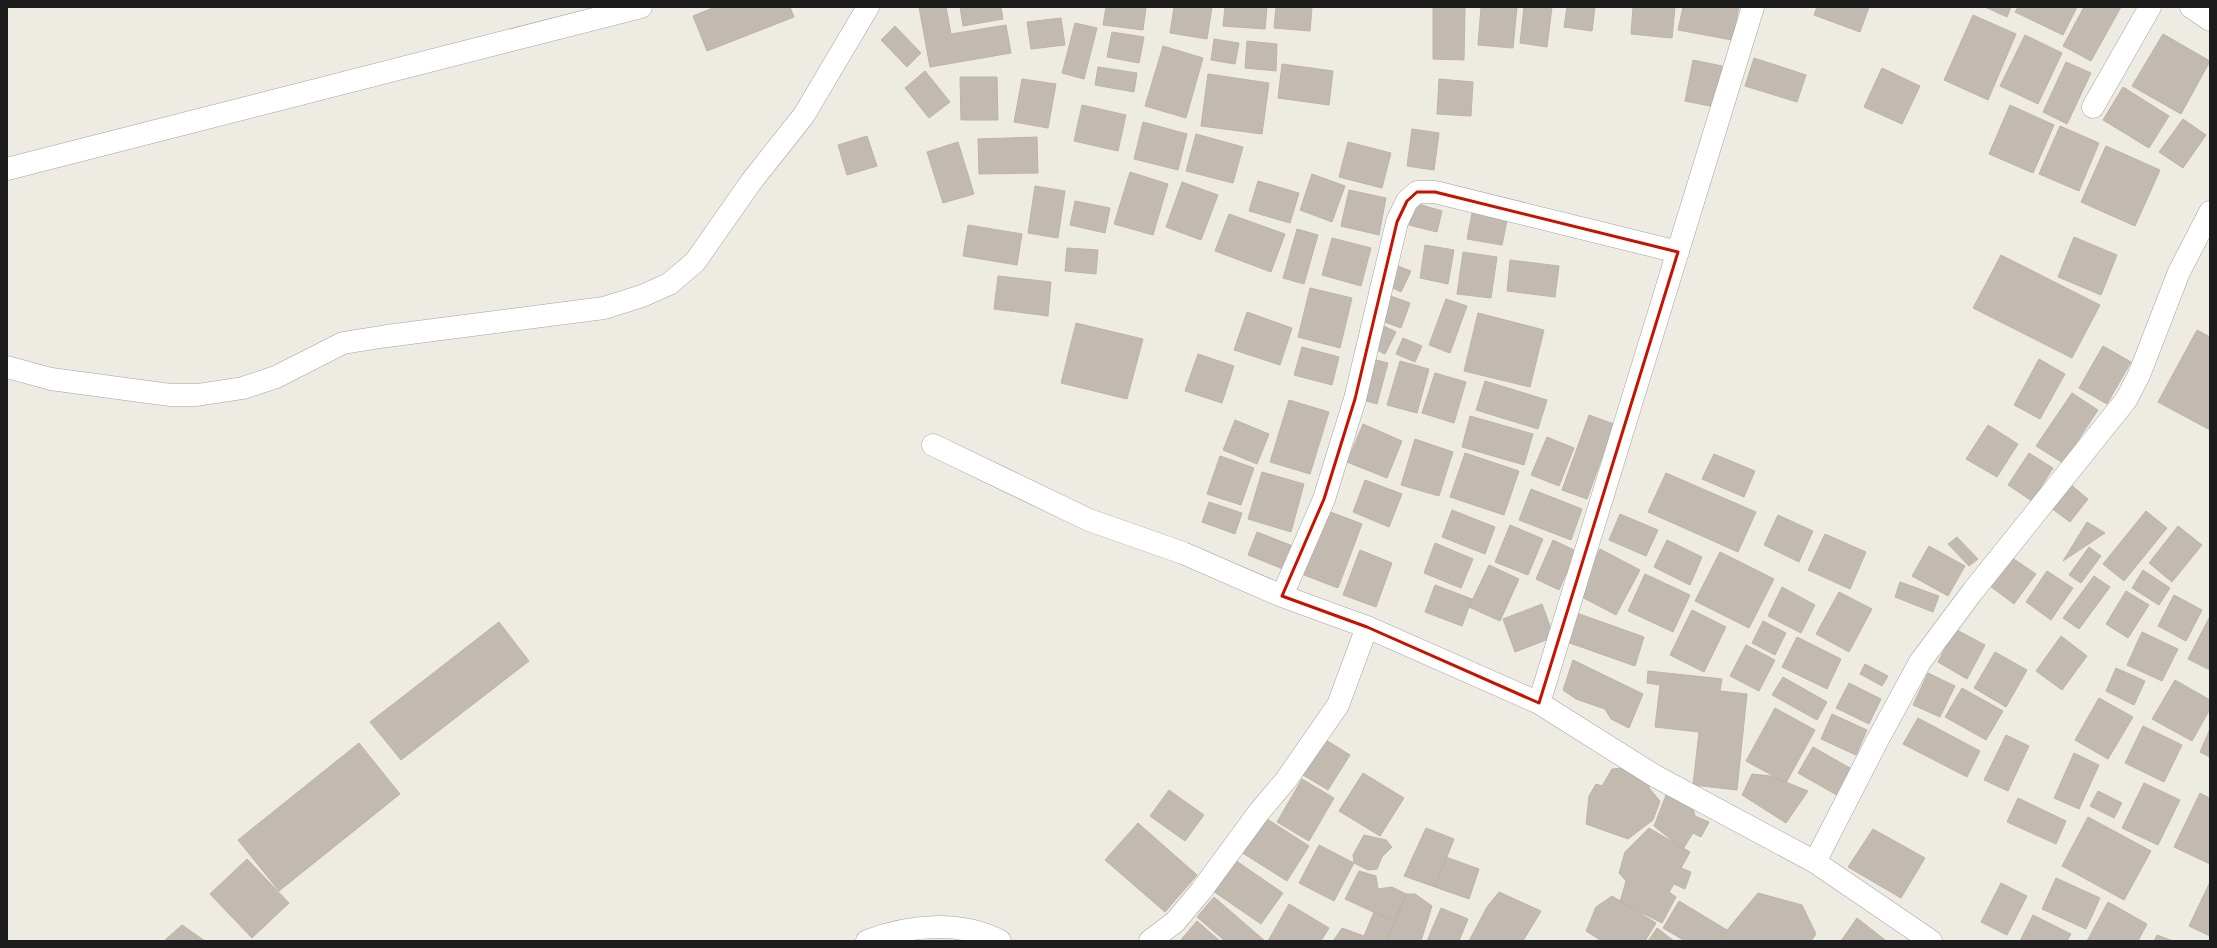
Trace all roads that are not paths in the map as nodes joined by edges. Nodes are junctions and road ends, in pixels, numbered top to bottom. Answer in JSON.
{"nodes":[{"id":1,"x":641,"y":7,"type":"edge"},
{"id":2,"x":868,"y":7,"type":"edge"},
{"id":3,"x":1753,"y":7,"type":"edge"},
{"id":4,"x":2150,"y":7,"type":"edge"},
{"id":5,"x":2191,"y":7,"type":"edge"},
{"id":6,"x":2210,"y":20,"type":"edge"},
{"id":7,"x":2093,"y":108,"type":"dead end"},
{"id":8,"x":7,"y":169,"type":"edge"},
{"id":9,"x":2210,"y":212,"type":"edge"},
{"id":10,"x":1678,"y":252,"type":"junction"},
{"id":11,"x":7,"y":367,"type":"edge"},
{"id":12,"x":934,"y":445,"type":"dead end"},
{"id":13,"x":1282,"y":596,"type":"junction"},
{"id":14,"x":1367,"y":627,"type":"junction"},
{"id":15,"x":1539,"y":703,"type":"junction"},
{"id":16,"x":1815,"y":862,"type":"junction"},
{"id":17,"x":867,"y":941,"type":"edge"},
{"id":18,"x":1000,"y":941,"type":"edge"},
{"id":19,"x":1150,"y":941,"type":"edge"},
{"id":20,"x":1931,"y":941,"type":"edge"}],
"edges":[{"from":1,"to":8,"type":"street"},
{"from":2,"to":11,"type":"street"},
{"from":3,"to":10,"type":"street"},
{"from":4,"to":7,"type":"street"},
{"from":5,"to":6,"type":"street"},
{"from":9,"to":16,"type":"street"},
{"from":10,"to":13,"type":"street"},
{"from":10,"to":15,"type":"street"},
{"from":12,"to":13,"type":"street"},
{"from":13,"to":14,"type":"street"},
{"from":14,"to":15,"type":"street"},
{"from":14,"to":19,"type":"street"},
{"from":15,"to":16,"type":"street"},
{"from":16,"to":20,"type":"street"},
{"from":17,"to":18,"type":"street"}]}
